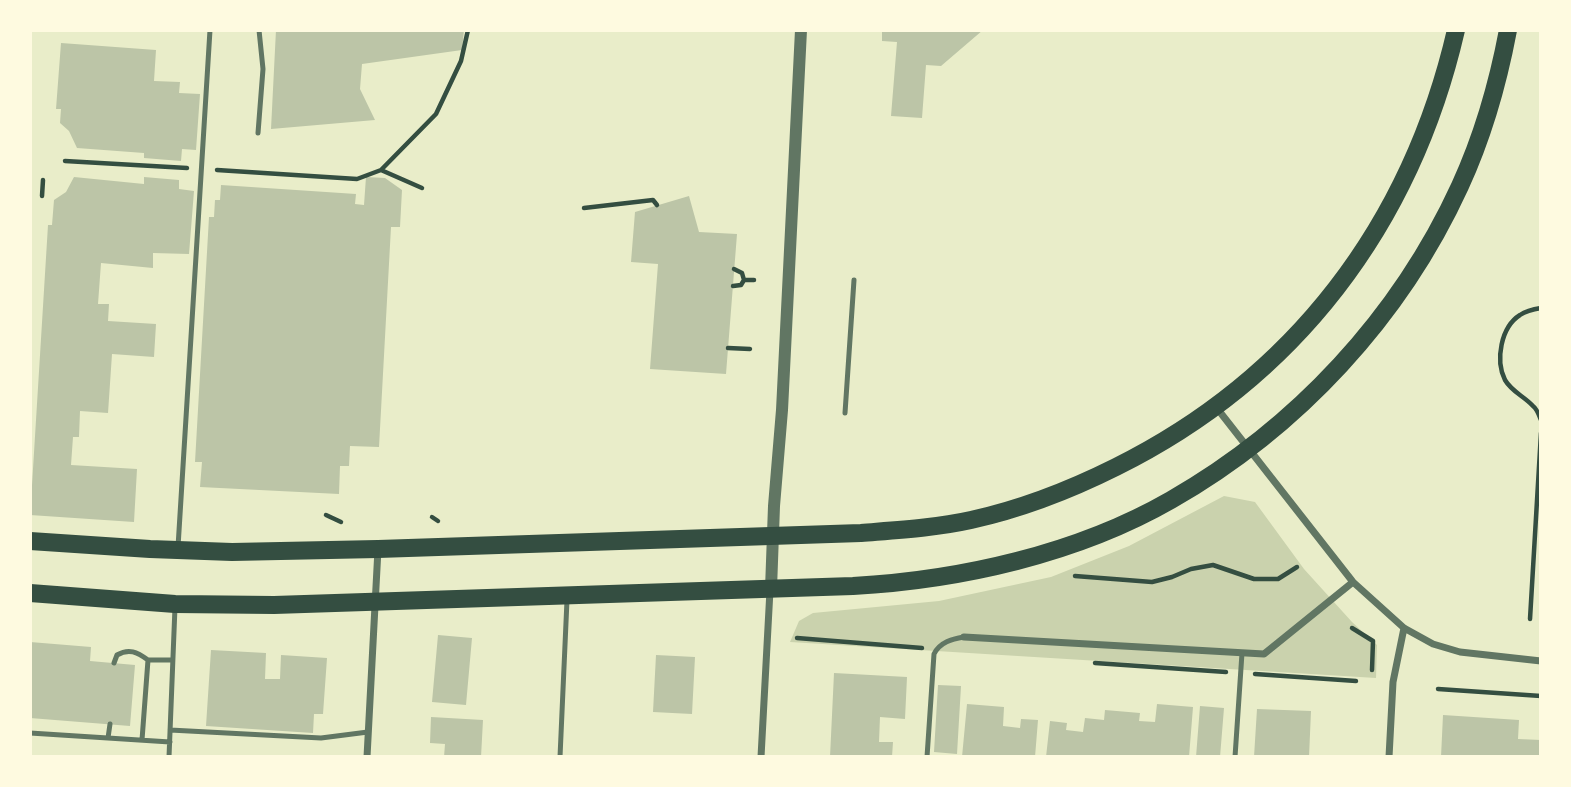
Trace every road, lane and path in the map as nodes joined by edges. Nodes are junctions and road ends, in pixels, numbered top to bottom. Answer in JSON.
{"nodes":[{"id":1,"x":210,"y":30,"type":"edge"},
{"id":2,"x":259,"y":30,"type":"edge"},
{"id":3,"x":468,"y":30,"type":"edge"},
{"id":4,"x":801,"y":30,"type":"edge"},
{"id":5,"x":1455,"y":30,"type":"edge"},
{"id":6,"x":1508,"y":30,"type":"edge"},
{"id":7,"x":258,"y":133,"type":"dead end"},
{"id":8,"x":65,"y":161,"type":"dead end"},
{"id":9,"x":202,"y":169,"type":"junction"},
{"id":10,"x":381,"y":170,"type":"junction"},
{"id":11,"x":43,"y":180,"type":"dead end"},
{"id":12,"x":422,"y":188,"type":"dead end"},
{"id":13,"x":42,"y":195,"type":"dead end"},
{"id":14,"x":657,"y":205,"type":"dead end"},
{"id":15,"x":583,"y":208,"type":"dead end"},
{"id":16,"x":734,"y":269,"type":"dead end"},
{"id":17,"x":744,"y":280,"type":"junction"},
{"id":18,"x":754,"y":280,"type":"dead end"},
{"id":19,"x":854,"y":280,"type":"dead end"},
{"id":20,"x":733,"y":286,"type":"dead end"},
{"id":21,"x":1541,"y":308,"type":"edge"},
{"id":22,"x":729,"y":348,"type":"dead end"},
{"id":23,"x":750,"y":349,"type":"dead end"},
{"id":24,"x":1216,"y":407,"type":"junction"},
{"id":25,"x":845,"y":412,"type":"dead end"},
{"id":26,"x":1541,"y":420,"type":"edge"},
{"id":27,"x":1541,"y":433,"type":"edge"},
{"id":28,"x":1248,"y":448,"type":"junction"},
{"id":29,"x":326,"y":515,"type":"dead end"},
{"id":30,"x":432,"y":517,"type":"dead end"},
{"id":31,"x":438,"y":521,"type":"dead end"},
{"id":32,"x":341,"y":522,"type":"dead end"},
{"id":33,"x":773,"y":537,"type":"junction"},
{"id":34,"x":30,"y":541,"type":"edge"},
{"id":35,"x":378,"y":549,"type":"junction"},
{"id":36,"x":177,"y":551,"type":"junction"},
{"id":37,"x":1297,"y":567,"type":"dead end"},
{"id":38,"x":1075,"y":576,"type":"dead end"},
{"id":39,"x":1353,"y":582,"type":"junction"},
{"id":40,"x":771,"y":589,"type":"junction"},
{"id":41,"x":30,"y":593,"type":"edge"},
{"id":42,"x":568,"y":595,"type":"junction"},
{"id":43,"x":375,"y":603,"type":"junction"},
{"id":44,"x":175,"y":604,"type":"junction"},
{"id":45,"x":1530,"y":620,"type":"dead end"},
{"id":46,"x":1352,"y":628,"type":"dead end"},
{"id":47,"x":1404,"y":628,"type":"junction"},
{"id":48,"x":964,"y":637,"type":"joint"},
{"id":49,"x":1242,"y":653,"type":"junction"},
{"id":50,"x":148,"y":660,"type":"junction"},
{"id":51,"x":172,"y":660,"type":"junction"},
{"id":52,"x":1541,"y":661,"type":"edge"},
{"id":53,"x":114,"y":663,"type":"dead end"},
{"id":54,"x":1372,"y":670,"type":"dead end"},
{"id":55,"x":1438,"y":689,"type":"dead end"},
{"id":56,"x":1541,"y":696,"type":"edge"},
{"id":57,"x":110,"y":724,"type":"dead end"},
{"id":58,"x":170,"y":730,"type":"junction"},
{"id":59,"x":368,"y":732,"type":"junction"},
{"id":60,"x":30,"y":733,"type":"edge"},
{"id":61,"x":108,"y":738,"type":"junction"},
{"id":62,"x":142,"y":740,"type":"junction"},
{"id":63,"x":170,"y":742,"type":"junction"},
{"id":64,"x":169,"y":757,"type":"edge"},
{"id":65,"x":367,"y":757,"type":"edge"},
{"id":66,"x":560,"y":757,"type":"edge"},
{"id":67,"x":761,"y":757,"type":"edge"},
{"id":68,"x":927,"y":757,"type":"edge"},
{"id":69,"x":1235,"y":757,"type":"edge"},
{"id":70,"x":1389,"y":757,"type":"edge"}],
"edges":[{"from":1,"to":9,"type":"lane"},
{"from":2,"to":7,"type":"lane"},
{"from":3,"to":10,"type":"path"},
{"from":4,"to":33,"type":"street"},
{"from":5,"to":24,"type":"main road"},
{"from":6,"to":28,"type":"main road"},
{"from":8,"to":9,"type":"path"},
{"from":9,"to":10,"type":"path"},
{"from":9,"to":36,"type":"lane"},
{"from":10,"to":12,"type":"path"},
{"from":11,"to":13,"type":"path"},
{"from":14,"to":15,"type":"path"},
{"from":16,"to":17,"type":"path"},
{"from":17,"to":18,"type":"path"},
{"from":17,"to":20,"type":"path"},
{"from":19,"to":25,"type":"lane"},
{"from":21,"to":26,"type":"path"},
{"from":22,"to":23,"type":"path"},
{"from":24,"to":28,"type":"street"},
{"from":24,"to":33,"type":"main road"},
{"from":27,"to":45,"type":"path"},
{"from":28,"to":39,"type":"street"},
{"from":28,"to":40,"type":"main road"},
{"from":29,"to":32,"type":"path"},
{"from":30,"to":31,"type":"path"},
{"from":33,"to":35,"type":"main road"},
{"from":33,"to":40,"type":"street"},
{"from":34,"to":36,"type":"main road"},
{"from":35,"to":36,"type":"main road"},
{"from":35,"to":43,"type":"street"},
{"from":37,"to":38,"type":"path"},
{"from":39,"to":47,"type":"street"},
{"from":39,"to":49,"type":"street"},
{"from":40,"to":42,"type":"main road"},
{"from":40,"to":67,"type":"street"},
{"from":41,"to":44,"type":"main road"},
{"from":42,"to":43,"type":"main road"},
{"from":42,"to":66,"type":"lane"},
{"from":43,"to":44,"type":"main road"},
{"from":43,"to":59,"type":"street"},
{"from":44,"to":51,"type":"lane"},
{"from":46,"to":54,"type":"path"},
{"from":47,"to":52,"type":"street"},
{"from":47,"to":70,"type":"street"},
{"from":48,"to":49,"type":"street"},
{"from":48,"to":68,"type":"lane"},
{"from":49,"to":69,"type":"lane"},
{"from":50,"to":51,"type":"lane"},
{"from":50,"to":53,"type":"lane"},
{"from":50,"to":62,"type":"lane"},
{"from":51,"to":58,"type":"lane"},
{"from":55,"to":56,"type":"path"},
{"from":57,"to":61,"type":"lane"},
{"from":58,"to":59,"type":"lane"},
{"from":58,"to":63,"type":"lane"},
{"from":59,"to":65,"type":"street"},
{"from":60,"to":61,"type":"lane"},
{"from":61,"to":62,"type":"lane"},
{"from":62,"to":63,"type":"lane"},
{"from":63,"to":64,"type":"lane"}]}
